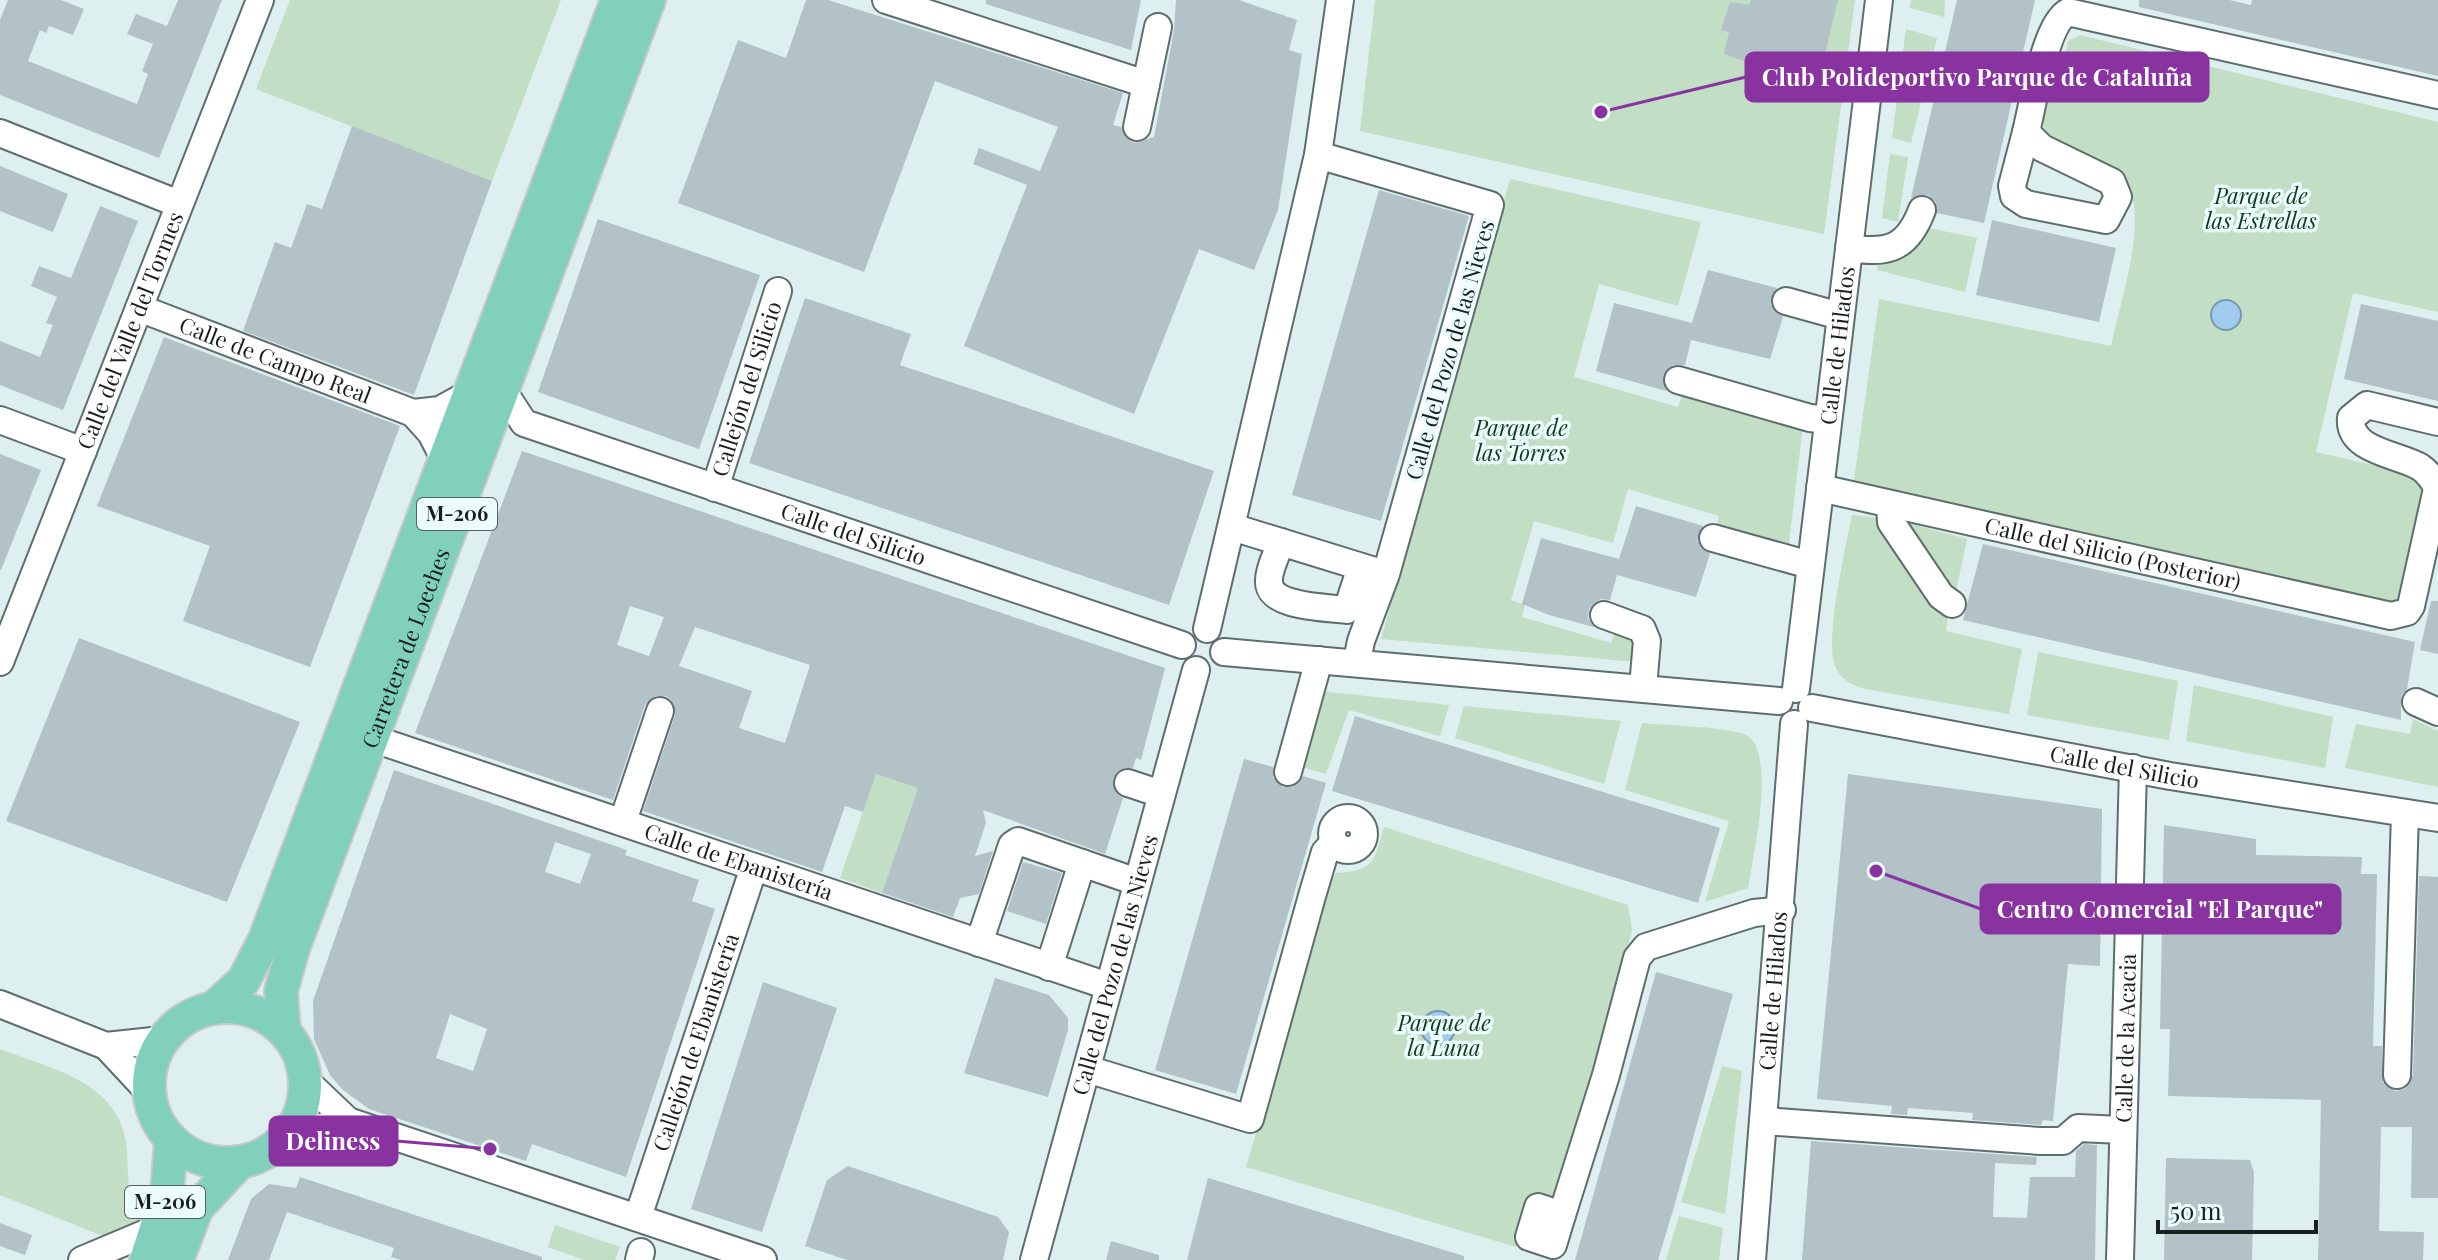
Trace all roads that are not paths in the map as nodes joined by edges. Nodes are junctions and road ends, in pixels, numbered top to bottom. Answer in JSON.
{"nodes":[{"id":1,"x":260,"y":0,"type":"edge"},
{"id":2,"x":617,"y":0,"type":"edge"},
{"id":3,"x":649,"y":0,"type":"edge"},
{"id":4,"x":886,"y":0,"type":"edge"},
{"id":5,"x":1340,"y":0,"type":"edge"},
{"id":6,"x":1879,"y":0,"type":"edge"},
{"id":7,"x":1158,"y":27,"type":"dead end"},
{"id":8,"x":1146,"y":84,"type":"junction"},
{"id":9,"x":2438,"y":95,"type":"edge"},
{"id":10,"x":1137,"y":127,"type":"dead end"},
{"id":11,"x":2026,"y":132,"type":"dead end"},
{"id":12,"x":0,"y":133,"type":"edge"},
{"id":13,"x":1318,"y":155,"type":"junction"},
{"id":14,"x":179,"y":204,"type":"junction"},
{"id":15,"x":1922,"y":210,"type":"dead end"},
{"id":16,"x":1849,"y":248,"type":"junction"},
{"id":17,"x":778,"y":291,"type":"dead end"},
{"id":18,"x":1786,"y":301,"type":"dead end"},
{"id":19,"x":139,"y":308,"type":"junction"},
{"id":20,"x":1840,"y":316,"type":"junction"},
{"id":21,"x":1678,"y":380,"type":"dead end"},
{"id":22,"x":503,"y":391,"type":"junction"},
{"id":23,"x":469,"y":394,"type":"junction"},
{"id":24,"x":413,"y":413,"type":"junction"},
{"id":25,"x":0,"y":420,"type":"edge"},
{"id":26,"x":1828,"y":420,"type":"junction"},
{"id":27,"x":2438,"y":422,"type":"edge"},
{"id":28,"x":524,"y":423,"type":"junction"},
{"id":29,"x":487,"y":438,"type":"junction"},
{"id":30,"x":83,"y":451,"type":"junction"},
{"id":31,"x":445,"y":460,"type":"junction"},
{"id":32,"x":2438,"y":486,"type":"edge"},
{"id":33,"x":715,"y":488,"type":"junction"},
{"id":34,"x":1820,"y":488,"type":"junction"},
{"id":35,"x":1890,"y":504,"type":"junction"},
{"id":36,"x":1232,"y":527,"type":"junction"},
{"id":37,"x":1713,"y":538,"type":"dead end"},
{"id":38,"x":1281,"y":542,"type":"junction"},
{"id":39,"x":1810,"y":565,"type":"junction"},
{"id":40,"x":1373,"y":570,"type":"junction"},
{"id":41,"x":1952,"y":604,"type":"dead end"},
{"id":42,"x":1604,"y":615,"type":"dead end"},
{"id":43,"x":1207,"y":629,"type":"junction"},
{"id":44,"x":1182,"y":645,"type":"junction"},
{"id":45,"x":1224,"y":652,"type":"junction"},
{"id":46,"x":1319,"y":660,"type":"junction"},
{"id":47,"x":1357,"y":661,"type":"junction"},
{"id":48,"x":0,"y":662,"type":"edge"},
{"id":49,"x":1196,"y":670,"type":"junction"},
{"id":50,"x":1643,"y":687,"type":"junction"},
{"id":51,"x":1795,"y":705,"type":"junction"},
{"id":52,"x":660,"y":711,"type":"dead end"},
{"id":53,"x":371,"y":738,"type":"junction"},
{"id":54,"x":2133,"y":768,"type":"junction"},
{"id":55,"x":1288,"y":772,"type":"dead end"},
{"id":56,"x":1128,"y":783,"type":"dead end"},
{"id":57,"x":1161,"y":794,"type":"junction"},
{"id":58,"x":2405,"y":813,"type":"junction"},
{"id":59,"x":2438,"y":818,"type":"edge"},
{"id":60,"x":623,"y":821,"type":"junction"},
{"id":61,"x":1334,"y":843,"type":"dead end"},
{"id":62,"x":1082,"y":863,"type":"junction"},
{"id":63,"x":754,"y":867,"type":"junction"},
{"id":64,"x":1137,"y":882,"type":"junction"},
{"id":65,"x":1782,"y":910,"type":"junction"},
{"id":66,"x":979,"y":943,"type":"junction"},
{"id":67,"x":1049,"y":967,"type":"junction"},
{"id":68,"x":1108,"y":986,"type":"junction"},
{"id":69,"x":0,"y":1004,"type":"edge"},
{"id":70,"x":215,"y":1007,"type":"junction"},
{"id":71,"x":284,"y":1032,"type":"junction"},
{"id":72,"x":162,"y":1040,"type":"junction"},
{"id":73,"x":106,"y":1046,"type":"junction"},
{"id":74,"x":1087,"y":1069,"type":"junction"},
{"id":75,"x":2397,"y":1075,"type":"dead end"},
{"id":76,"x":305,"y":1080,"type":"junction"},
{"id":77,"x":148,"y":1091,"type":"junction"},
{"id":78,"x":348,"y":1121,"type":"junction"},
{"id":79,"x":1765,"y":1121,"type":"junction"},
{"id":80,"x":2122,"y":1130,"type":"junction"},
{"id":81,"x":287,"y":1135,"type":"junction"},
{"id":82,"x":171,"y":1141,"type":"junction"},
{"id":83,"x":240,"y":1162,"type":"junction"},
{"id":84,"x":1562,"y":1215,"type":"dead end"},
{"id":85,"x":638,"y":1217,"type":"junction"},
{"id":86,"x":158,"y":1228,"type":"junction"},
{"id":87,"x":82,"y":1260,"type":"edge"},
{"id":88,"x":146,"y":1260,"type":"edge"},
{"id":89,"x":177,"y":1260,"type":"edge"},
{"id":90,"x":763,"y":1260,"type":"edge"},
{"id":91,"x":1034,"y":1260,"type":"edge"},
{"id":92,"x":1752,"y":1260,"type":"edge"},
{"id":93,"x":2120,"y":1260,"type":"edge"}],
"edges":[{"from":1,"to":14,"type":"street","name":"Calle del Valle del Tormes"},
{"from":2,"to":23,"type":"main road","name":"Carretera de Loeches","number":"M-206"},
{"from":3,"to":22,"type":"main road","name":"Carretera de Loeches","number":"M-206"},
{"from":4,"to":8,"type":"street"},
{"from":5,"to":13,"type":"street"},
{"from":6,"to":16,"type":"street","name":"Calle de Hilados"},
{"from":7,"to":8,"type":"street"},
{"from":8,"to":10,"type":"street"},
{"from":9,"to":11,"type":"street"},
{"from":12,"to":14,"type":"street"},
{"from":13,"to":36,"type":"street"},
{"from":13,"to":40,"type":"street","name":"Calle del Pozo de las Nieves"},
{"from":14,"to":19,"type":"street","name":"Calle del Valle del Tormes"},
{"from":15,"to":16,"type":"street"},
{"from":16,"to":20,"type":"street","name":"Calle de Hilados"},
{"from":17,"to":33,"type":"street","name":"Callejón del Silicio"},
{"from":18,"to":20,"type":"street"},
{"from":19,"to":24,"type":"street","name":"Calle de Campo Real"},
{"from":19,"to":30,"type":"street","name":"Calle del Valle del Tormes"},
{"from":20,"to":26,"type":"street","name":"Calle de Hilados"},
{"from":21,"to":26,"type":"street"},
{"from":22,"to":28,"type":"street"},
{"from":22,"to":29,"type":"main road","name":"Carretera de Loeches","number":"M-206"},
{"from":23,"to":24,"type":"street"},
{"from":23,"to":31,"type":"main road","name":"Carretera de Loeches","number":"M-206"},
{"from":24,"to":31,"type":"street"},
{"from":25,"to":30,"type":"street"},
{"from":26,"to":34,"type":"street","name":"Calle de Hilados"},
{"from":27,"to":32,"type":"street"},
{"from":28,"to":29,"type":"street"},
{"from":28,"to":33,"type":"street","name":"Calle del Silicio"},
{"from":29,"to":53,"type":"main road","name":"Carretera de Loeches","number":"M-206"},
{"from":30,"to":48,"type":"street","name":"Calle del Valle del Tormes"},
{"from":31,"to":70,"type":"main road","name":"Carretera de Loeches","number":"M-206"},
{"from":32,"to":35,"type":"street","name":"Calle del Silicio (Posterior)"},
{"from":33,"to":44,"type":"street","name":"Calle del Silicio"},
{"from":34,"to":35,"type":"street","name":"Calle del Silicio (Posterior)"},
{"from":34,"to":39,"type":"street","name":"Calle de Hilados"},
{"from":35,"to":41,"type":"street"},
{"from":36,"to":38,"type":"street"},
{"from":36,"to":43,"type":"street"},
{"from":37,"to":39,"type":"street"},
{"from":38,"to":40,"type":"street"},
{"from":38,"to":40,"type":"street"},
{"from":39,"to":51,"type":"street","name":"Calle de Hilados"},
{"from":40,"to":47,"type":"street","name":"Calle del Pozo de las Nieves"},
{"from":42,"to":50,"type":"street"},
{"from":43,"to":44,"type":"street"},
{"from":43,"to":45,"type":"street"},
{"from":44,"to":49,"type":"street"},
{"from":45,"to":46,"type":"street","name":"Calle del Silicio"},
{"from":45,"to":49,"type":"street"},
{"from":46,"to":47,"type":"street","name":"Calle del Silicio"},
{"from":46,"to":55,"type":"street"},
{"from":47,"to":50,"type":"street","name":"Calle del Silicio"},
{"from":49,"to":57,"type":"street","name":"Calle del Pozo de las Nieves"},
{"from":50,"to":51,"type":"street","name":"Calle del Silicio"},
{"from":51,"to":54,"type":"street","name":"Calle del Silicio"},
{"from":51,"to":65,"type":"street","name":"Calle de Hilados"},
{"from":52,"to":60,"type":"street"},
{"from":53,"to":60,"type":"street","name":"Calle de Ebanistería"},
{"from":53,"to":71,"type":"main road","name":"Carretera de Loeches","number":"M-206"},
{"from":54,"to":58,"type":"street","name":"Calle del Silicio"},
{"from":54,"to":80,"type":"street","name":"Calle de la Acacia"},
{"from":56,"to":57,"type":"street"},
{"from":57,"to":64,"type":"street","name":"Calle del Pozo de las Nieves"},
{"from":58,"to":59,"type":"street","name":"Calle del Silicio"},
{"from":58,"to":75,"type":"street"},
{"from":60,"to":63,"type":"street","name":"Calle de Ebanistería"},
{"from":61,"to":74,"type":"street"},
{"from":62,"to":64,"type":"street"},
{"from":62,"to":66,"type":"street"},
{"from":62,"to":67,"type":"street"},
{"from":63,"to":66,"type":"street","name":"Calle de Ebanistería"},
{"from":63,"to":85,"type":"street","name":"Callejón de Ebanistería"},
{"from":64,"to":68,"type":"street","name":"Calle del Pozo de las Nieves"},
{"from":65,"to":79,"type":"street","name":"Calle de Hilados"},
{"from":65,"to":84,"type":"street"},
{"from":66,"to":67,"type":"street","name":"Calle de Ebanistería"},
{"from":67,"to":68,"type":"street","name":"Calle de Ebanistería"},
{"from":68,"to":74,"type":"street","name":"Calle del Pozo de las Nieves"},
{"from":69,"to":73,"type":"street"},
{"from":70,"to":71,"type":"main road"},
{"from":70,"to":72,"type":"main road","number":"M-206"},
{"from":71,"to":76,"type":"main road","number":"M-206"},
{"from":72,"to":73,"type":"street"},
{"from":72,"to":77,"type":"main road"},
{"from":73,"to":77,"type":"street"},
{"from":74,"to":91,"type":"street","name":"Calle del Pozo de las Nieves"},
{"from":76,"to":78,"type":"street"},
{"from":76,"to":81,"type":"main road"},
{"from":77,"to":82,"type":"main road"},
{"from":78,"to":81,"type":"street"},
{"from":78,"to":85,"type":"street"},
{"from":79,"to":80,"type":"street"},
{"from":79,"to":92,"type":"street","name":"Calle de Hilados"},
{"from":80,"to":93,"type":"street","name":"Calle de la Acacia"},
{"from":81,"to":83,"type":"main road","number":"M-206"},
{"from":82,"to":83,"type":"main road","number":"M-206"},
{"from":82,"to":86,"type":"main road","number":"M-206"},
{"from":83,"to":89,"type":"main road","number":"M-206"},
{"from":85,"to":90,"type":"street"},
{"from":86,"to":87,"type":"street"},
{"from":86,"to":88,"type":"main road","number":"M-206"}]}
